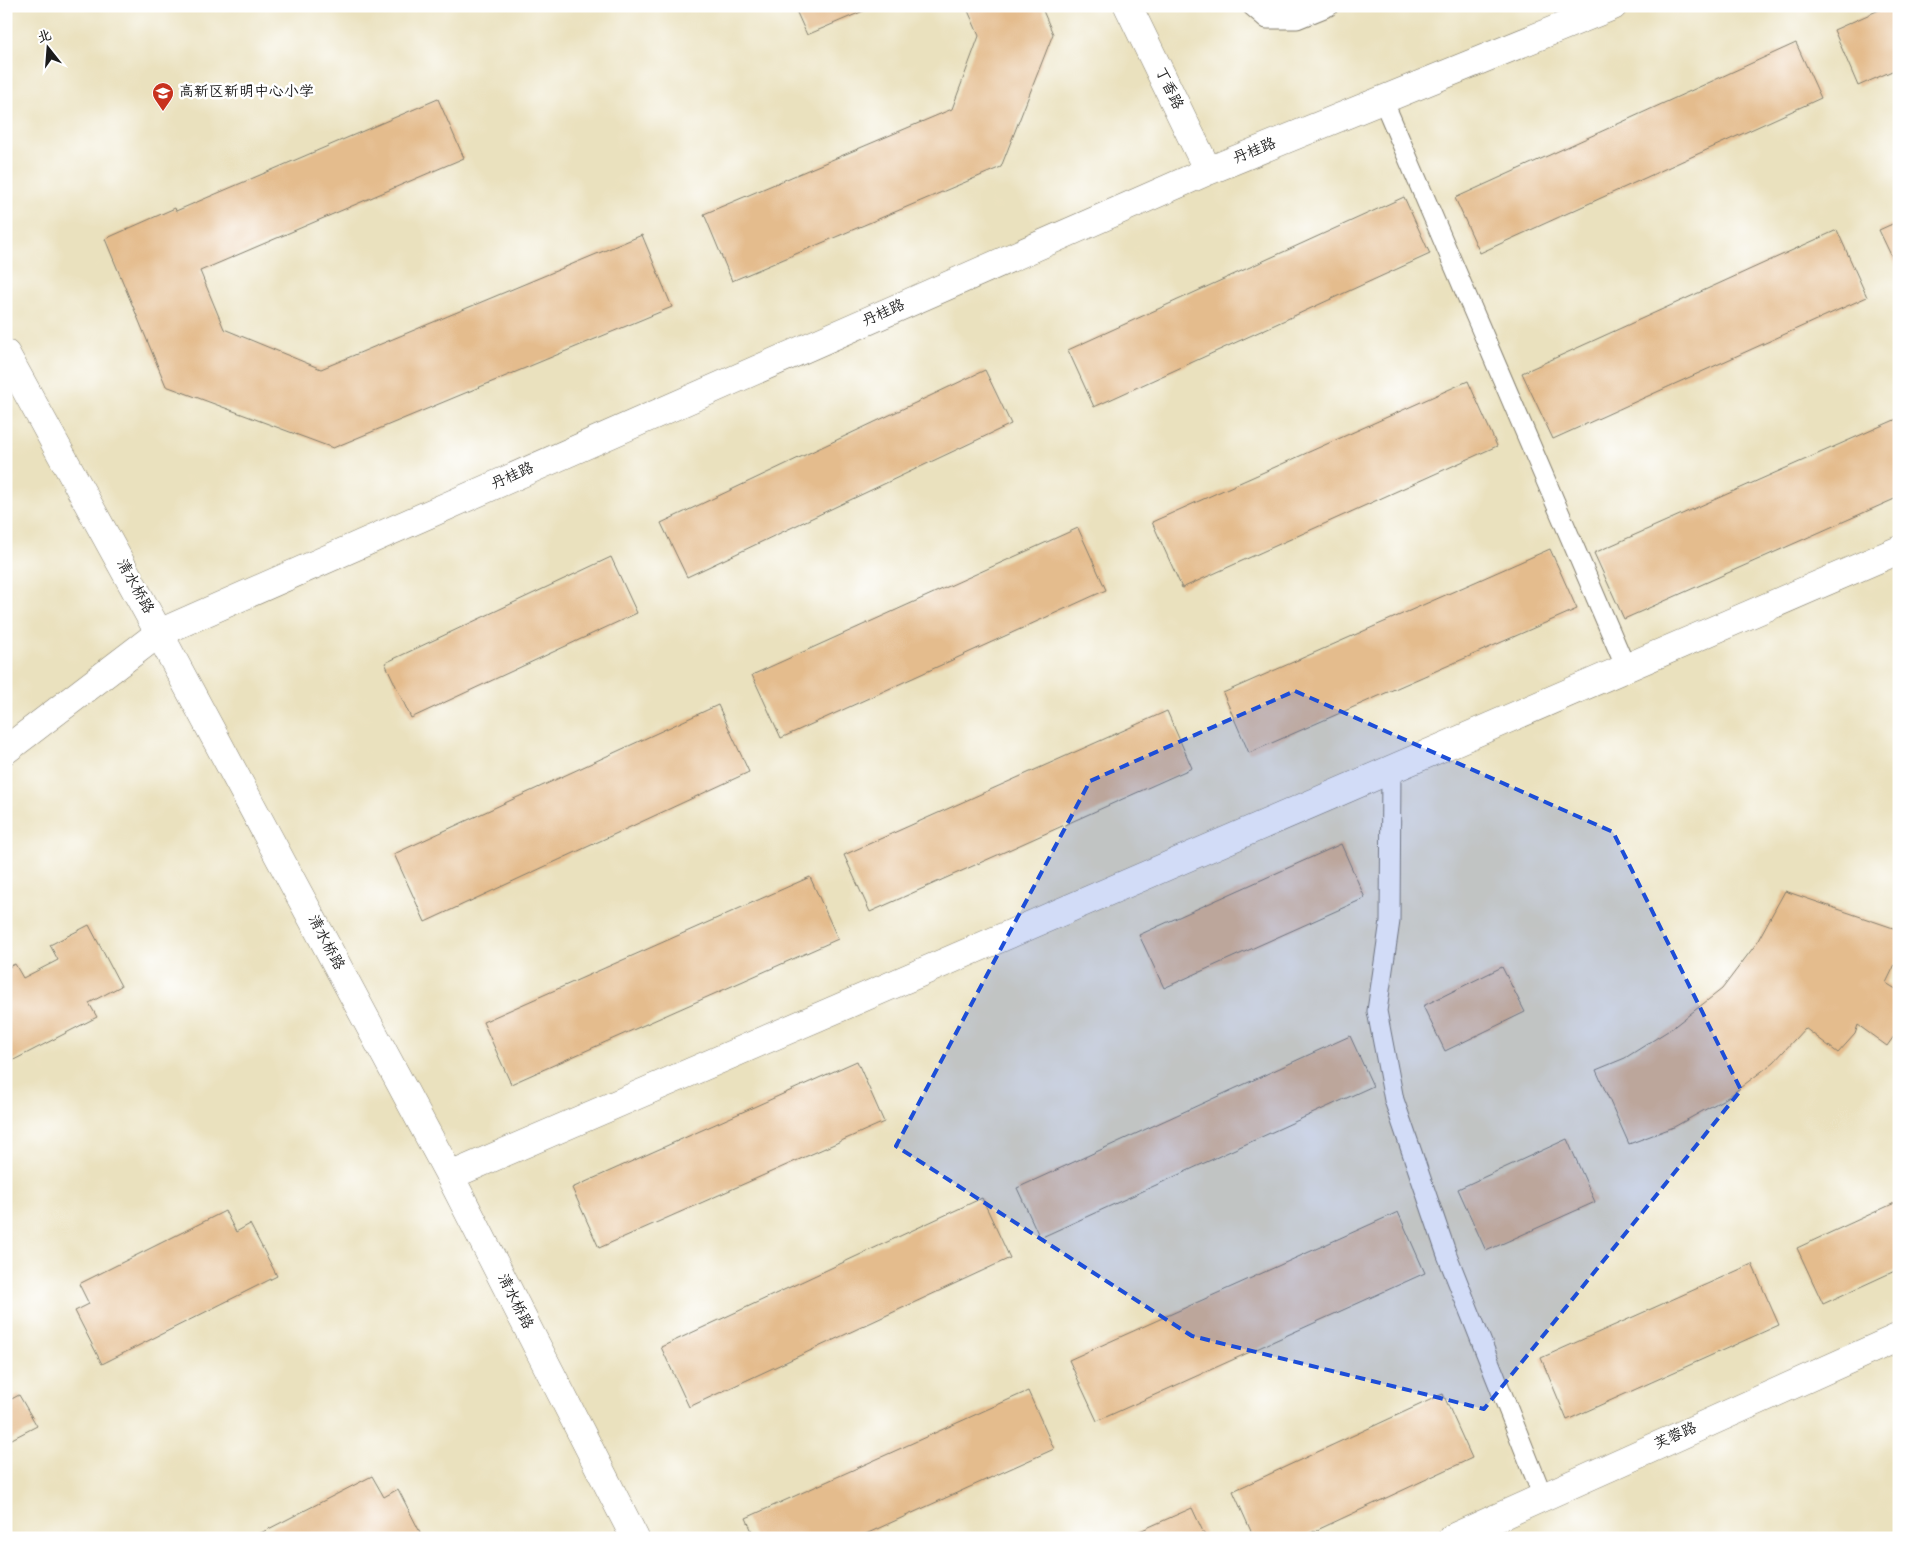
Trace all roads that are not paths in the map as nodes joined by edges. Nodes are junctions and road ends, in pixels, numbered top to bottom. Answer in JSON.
{"nodes":[{"id":1,"x":1128,"y":6,"type":"edge"},
{"id":2,"x":1252,"y":6,"type":"edge"},
{"id":3,"x":1329,"y":6,"type":"edge"},
{"id":4,"x":1613,"y":6,"type":"edge"},
{"id":5,"x":1383,"y":100,"type":"junction"},
{"id":6,"x":1208,"y":171,"type":"junction"},
{"id":7,"x":6,"y":354,"type":"edge"},
{"id":8,"x":1899,"y":550,"type":"edge"},
{"id":9,"x":159,"y":633,"type":"junction"},
{"id":10,"x":1626,"y":668,"type":"junction"},
{"id":11,"x":6,"y":750,"type":"edge"},
{"id":12,"x":1390,"y":770,"type":"junction"},
{"id":13,"x":450,"y":1176,"type":"junction"},
{"id":14,"x":1899,"y":1337,"type":"edge"},
{"id":15,"x":1543,"y":1497,"type":"junction"},
{"id":16,"x":635,"y":1538,"type":"edge"},
{"id":17,"x":1452,"y":1538,"type":"edge"}],
"edges":[{"from":1,"to":6,"type":"street","name":"丁香路"},
{"from":2,"to":3,"type":"lane"},
{"from":4,"to":5,"type":"street","name":"丹桂路"},
{"from":5,"to":6,"type":"street","name":"丹桂路"},
{"from":5,"to":10,"type":"lane"},
{"from":6,"to":9,"type":"street","name":"丹桂路"},
{"from":7,"to":9,"type":"street","name":"清水桥路"},
{"from":8,"to":10,"type":"street"},
{"from":9,"to":11,"type":"street","name":"丹桂路"},
{"from":9,"to":13,"type":"street","name":"清水桥路"},
{"from":10,"to":12,"type":"street"},
{"from":12,"to":13,"type":"street"},
{"from":12,"to":15,"type":"lane"},
{"from":13,"to":16,"type":"street","name":"清水桥路"},
{"from":14,"to":15,"type":"street","name":"芙蓉路"},
{"from":15,"to":17,"type":"street","name":"芙蓉路"}]}
